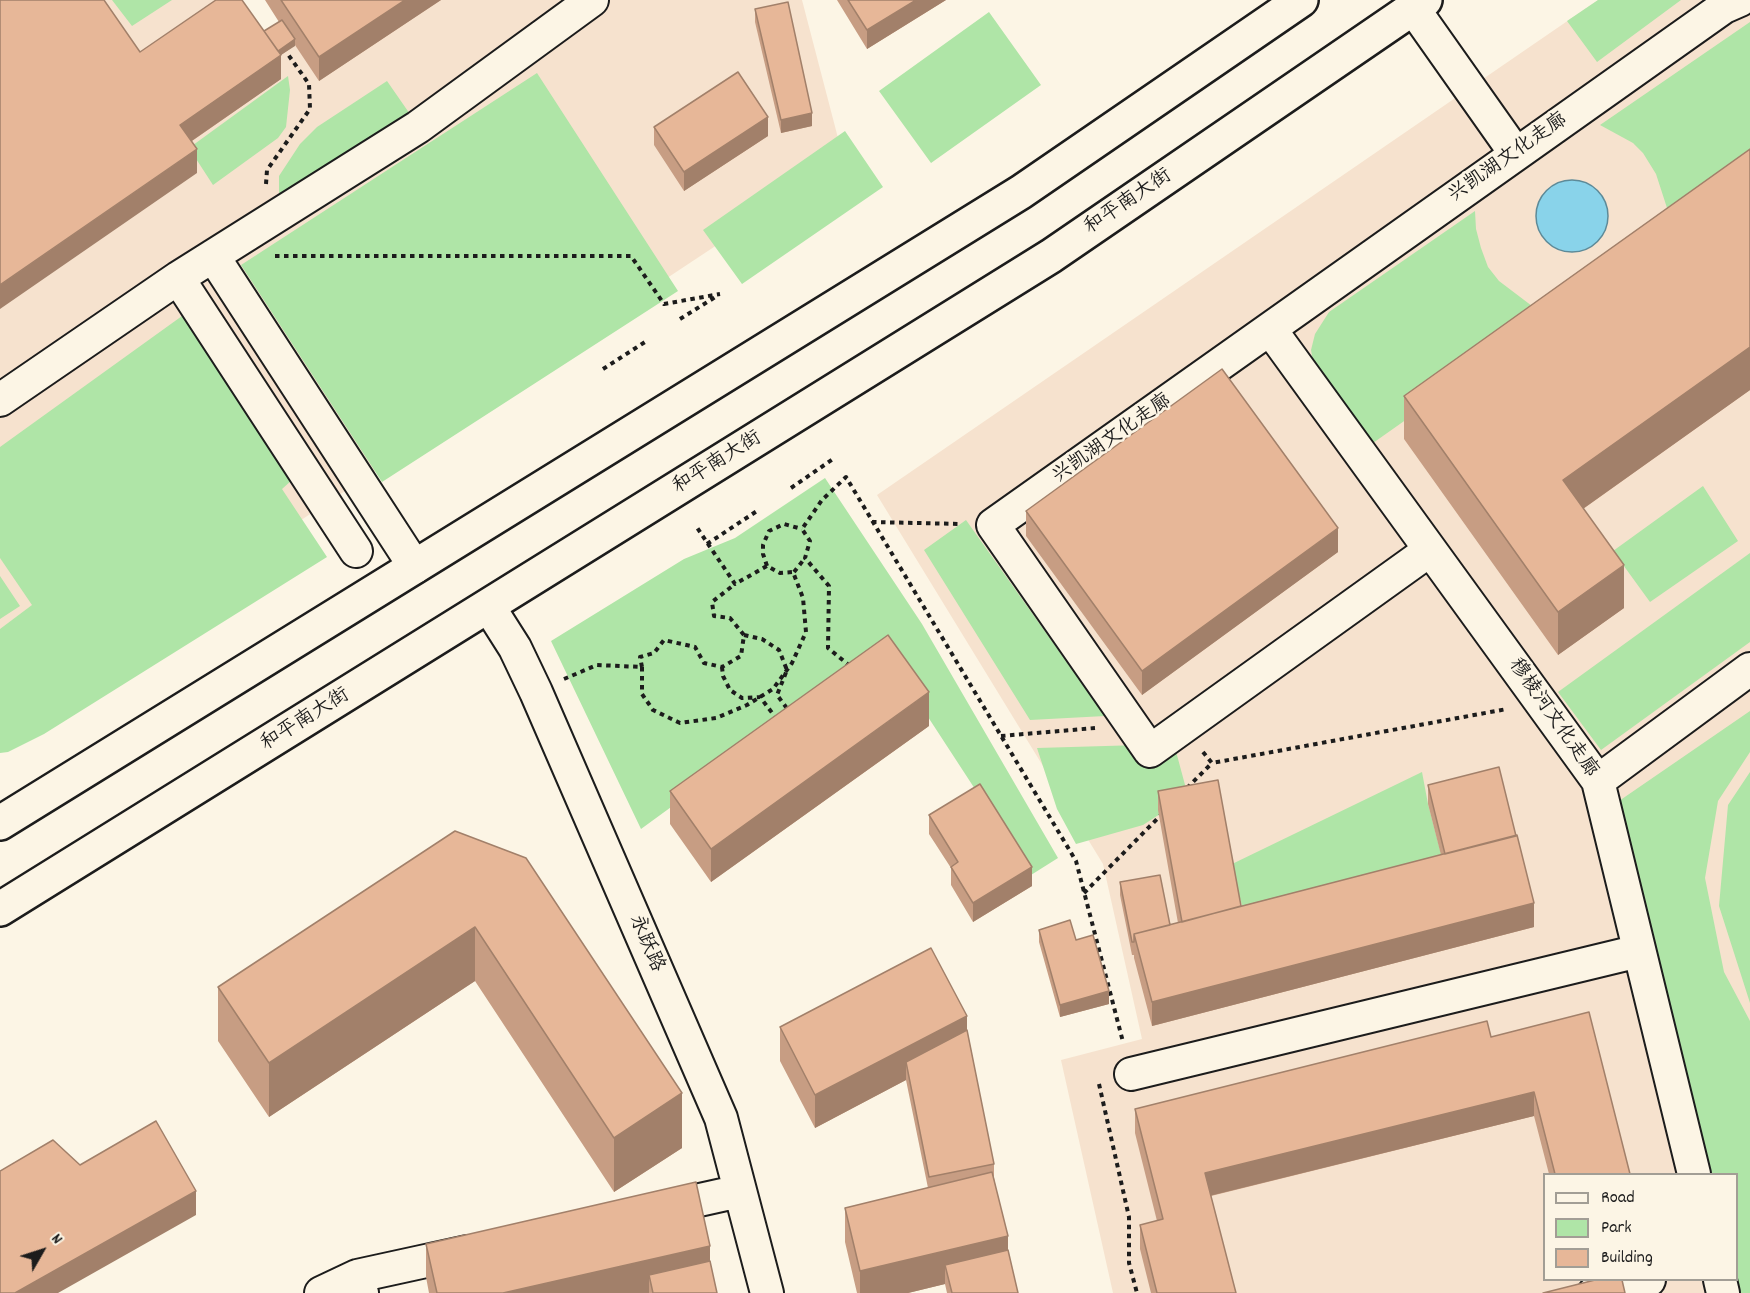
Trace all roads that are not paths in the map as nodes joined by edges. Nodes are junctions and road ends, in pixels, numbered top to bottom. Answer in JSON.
{"nodes":[{"id":1,"x":592,"y":0,"type":"edge"},
{"id":2,"x":1301,"y":0,"type":"edge"},
{"id":3,"x":1740,"y":0,"type":"edge"},
{"id":4,"x":1419,"y":4,"type":"edge"},
{"id":5,"x":1516,"y":154,"type":"junction"},
{"id":6,"x":213,"y":256,"type":"junction"},
{"id":7,"x":178,"y":278,"type":"junction"},
{"id":8,"x":1300,"y":308,"type":"junction"},
{"id":9,"x":1270,"y":329,"type":"junction"},
{"id":10,"x":1231,"y":357,"type":"junction"},
{"id":11,"x":1296,"y":365,"type":"junction"},
{"id":12,"x":0,"y":370,"type":"edge"},
{"id":13,"x":34,"y":377,"type":"junction"},
{"id":14,"x":0,"y":400,"type":"edge"},
{"id":15,"x":1430,"y":550,"type":"junction"},
{"id":16,"x":356,"y":551,"type":"dead end"},
{"id":17,"x":415,"y":567,"type":"junction"},
{"id":18,"x":489,"y":607,"type":"junction"},
{"id":19,"x":1750,"y":669,"type":"edge"},
{"id":20,"x":1598,"y":782,"type":"junction"},
{"id":21,"x":0,"y":823,"type":"edge"},
{"id":22,"x":0,"y":909,"type":"edge"},
{"id":23,"x":1639,"y":951,"type":"junction"},
{"id":24,"x":1131,"y":1074,"type":"road end"},
{"id":25,"x":1694,"y":1173,"type":"edge"},
{"id":26,"x":740,"y":1191,"type":"junction"},
{"id":27,"x":636,"y":1214,"type":"edge"},
{"id":28,"x":496,"y":1245,"type":"edge"},
{"id":29,"x":1645,"y":1281,"type":"edge"},
{"id":30,"x":360,"y":1285,"type":"edge"},
{"id":31,"x":321,"y":1293,"type":"edge"},
{"id":32,"x":767,"y":1293,"type":"edge"},
{"id":33,"x":1594,"y":1293,"type":"edge"}],
"edges":[{"from":1,"to":6,"type":"street"},
{"from":2,"to":17,"type":"main road"},
{"from":3,"to":5,"type":"street","name":"兴凯湖文化走廊"},
{"from":4,"to":5,"type":"street"},
{"from":4,"to":18,"type":"main road","name":"和平南大街"},
{"from":5,"to":8,"type":"street","name":"兴凯湖文化走廊"},
{"from":6,"to":7,"type":"street"},
{"from":6,"to":17,"type":"street"},
{"from":7,"to":13,"type":"street"},
{"from":7,"to":16,"type":"street"},
{"from":8,"to":9,"type":"street","name":"兴凯湖文化走廊"},
{"from":8,"to":11,"type":"street"},
{"from":9,"to":10,"type":"street","name":"兴凯湖文化走廊"},
{"from":9,"to":11,"type":"street","name":"穆棱河文化走廊"},
{"from":10,"to":11,"type":"street"},
{"from":10,"to":15,"type":"street","name":"兴凯湖文化走廊"},
{"from":11,"to":15,"type":"street","name":"穆棱河文化走廊"},
{"from":12,"to":13,"type":"street"},
{"from":13,"to":14,"type":"street"},
{"from":15,"to":20,"type":"street","name":"穆棱河文化走廊"},
{"from":17,"to":21,"type":"main road"},
{"from":18,"to":22,"type":"main road","name":"和平南大街"},
{"from":18,"to":26,"type":"street","name":"永跃路"},
{"from":19,"to":20,"type":"street"},
{"from":20,"to":23,"type":"street","name":"穆棱河文化走廊"},
{"from":23,"to":24,"type":"street"},
{"from":23,"to":25,"type":"street","name":"穆棱河文化走廊"},
{"from":26,"to":27,"type":"street"},
{"from":26,"to":32,"type":"street","name":"永跃路"},
{"from":28,"to":30,"type":"street"},
{"from":29,"to":33,"type":"street"},
{"from":30,"to":31,"type":"street"}]}
